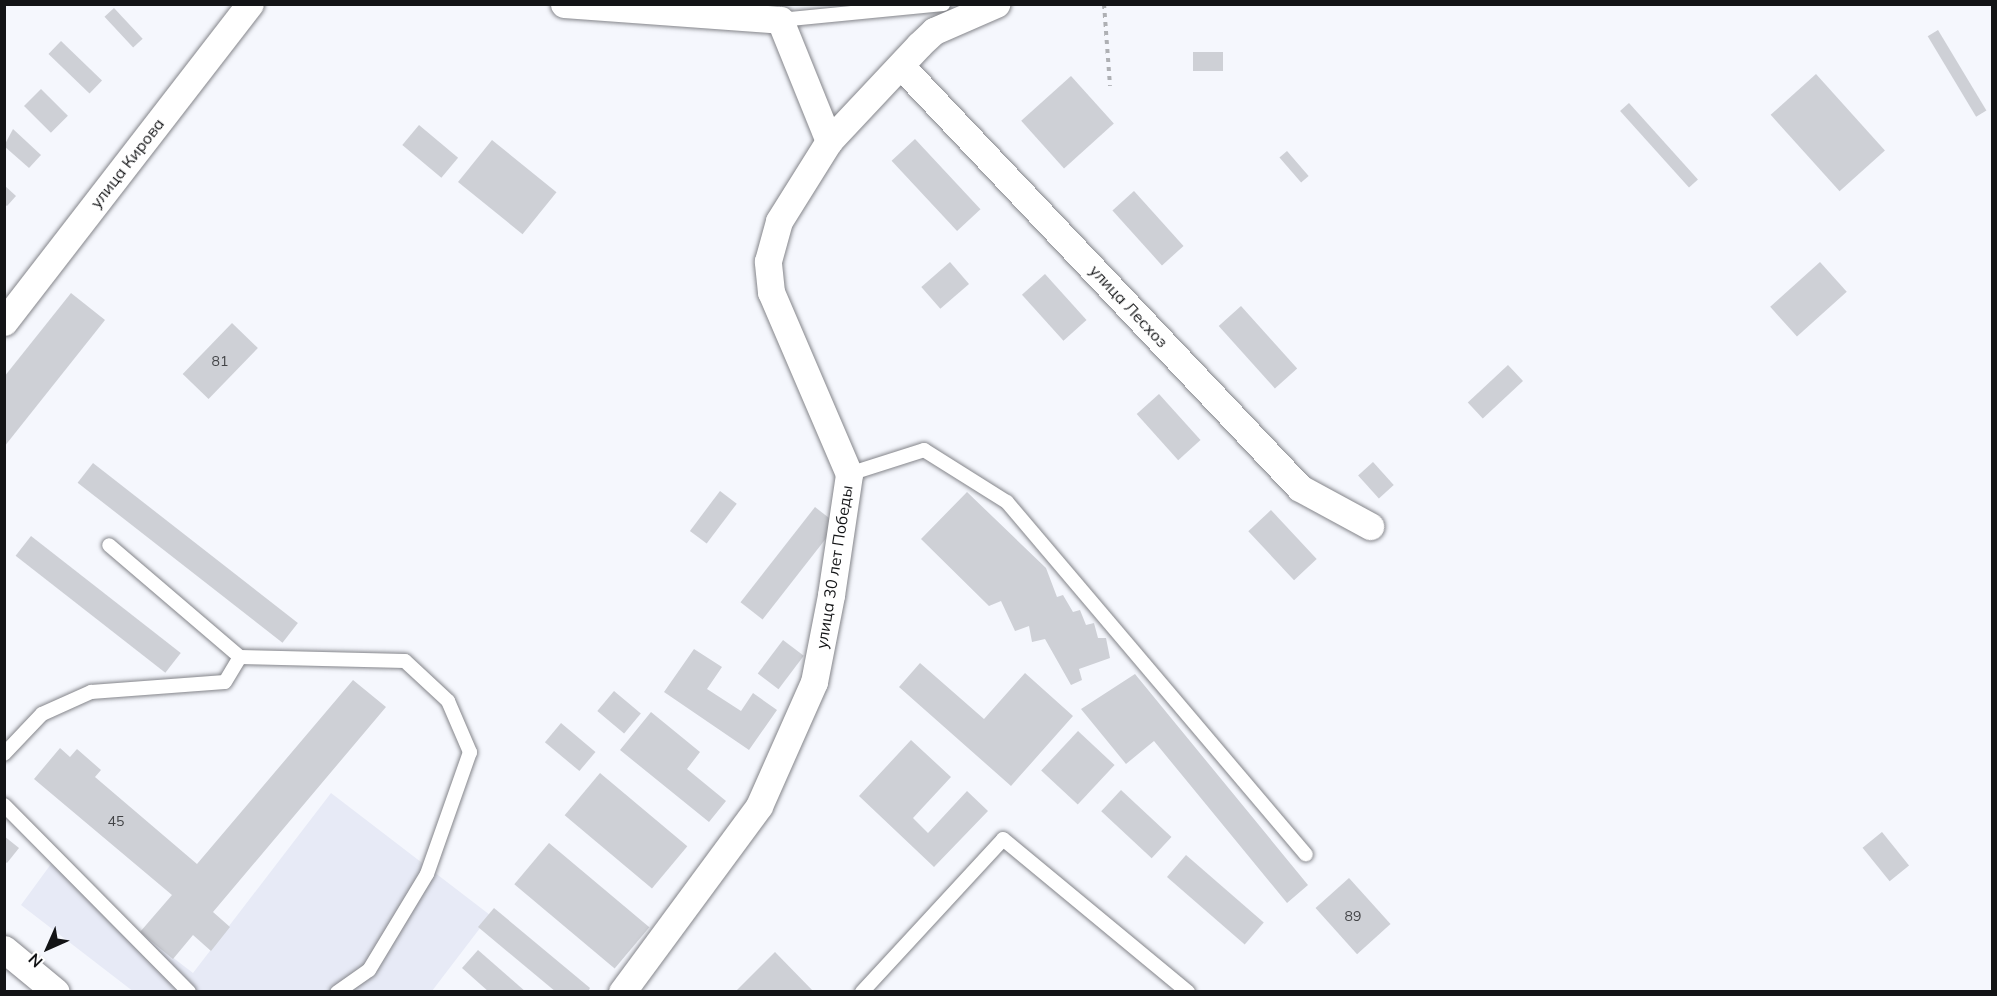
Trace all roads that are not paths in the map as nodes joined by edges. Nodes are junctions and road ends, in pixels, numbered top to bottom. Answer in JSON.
{"nodes":[{"id":1,"x":250,"y":4,"type":"edge"},
{"id":2,"x":564,"y":4,"type":"edge"},
{"id":3,"x":943,"y":4,"type":"edge"},
{"id":4,"x":996,"y":4,"type":"edge"},
{"id":5,"x":780,"y":20,"type":"junction"},
{"id":6,"x":902,"y":67,"type":"junction"},
{"id":7,"x":829,"y":141,"type":"junction"},
{"id":8,"x":4,"y":322,"type":"edge"},
{"id":9,"x":849,"y":474,"type":"junction"},
{"id":10,"x":1370,"y":526,"type":"dead end"},
{"id":11,"x":109,"y":544,"type":"dead end"},
{"id":12,"x":240,"y":657,"type":"junction"},
{"id":13,"x":4,"y":754,"type":"edge"},
{"id":14,"x":4,"y":805,"type":"edge"},
{"id":15,"x":1306,"y":854,"type":"dead end"},
{"id":16,"x":4,"y":949,"type":"edge"},
{"id":17,"x":56,"y":992,"type":"edge"},
{"id":18,"x":189,"y":992,"type":"edge"},
{"id":19,"x":337,"y":992,"type":"edge"},
{"id":20,"x":622,"y":992,"type":"edge"},
{"id":21,"x":862,"y":992,"type":"edge"},
{"id":22,"x":1188,"y":992,"type":"edge"}],
"edges":[{"from":1,"to":8,"type":"street","name":"улица Кирова"},
{"from":2,"to":5,"type":"street"},
{"from":3,"to":5,"type":"lane"},
{"from":4,"to":6,"type":"street","name":"улица 30 лет Победы"},
{"from":5,"to":7,"type":"street"},
{"from":6,"to":7,"type":"street","name":"улица 30 лет Победы"},
{"from":6,"to":10,"type":"street","name":"улица Лесхоз"},
{"from":7,"to":9,"type":"street","name":"улица 30 лет Победы"},
{"from":9,"to":15,"type":"lane"},
{"from":9,"to":20,"type":"street","name":"улица 30 лет Победы"},
{"from":11,"to":12,"type":"lane"},
{"from":12,"to":13,"type":"lane"},
{"from":12,"to":19,"type":"lane"},
{"from":14,"to":18,"type":"lane"},
{"from":16,"to":17,"type":"street"},
{"from":21,"to":22,"type":"lane"}]}
